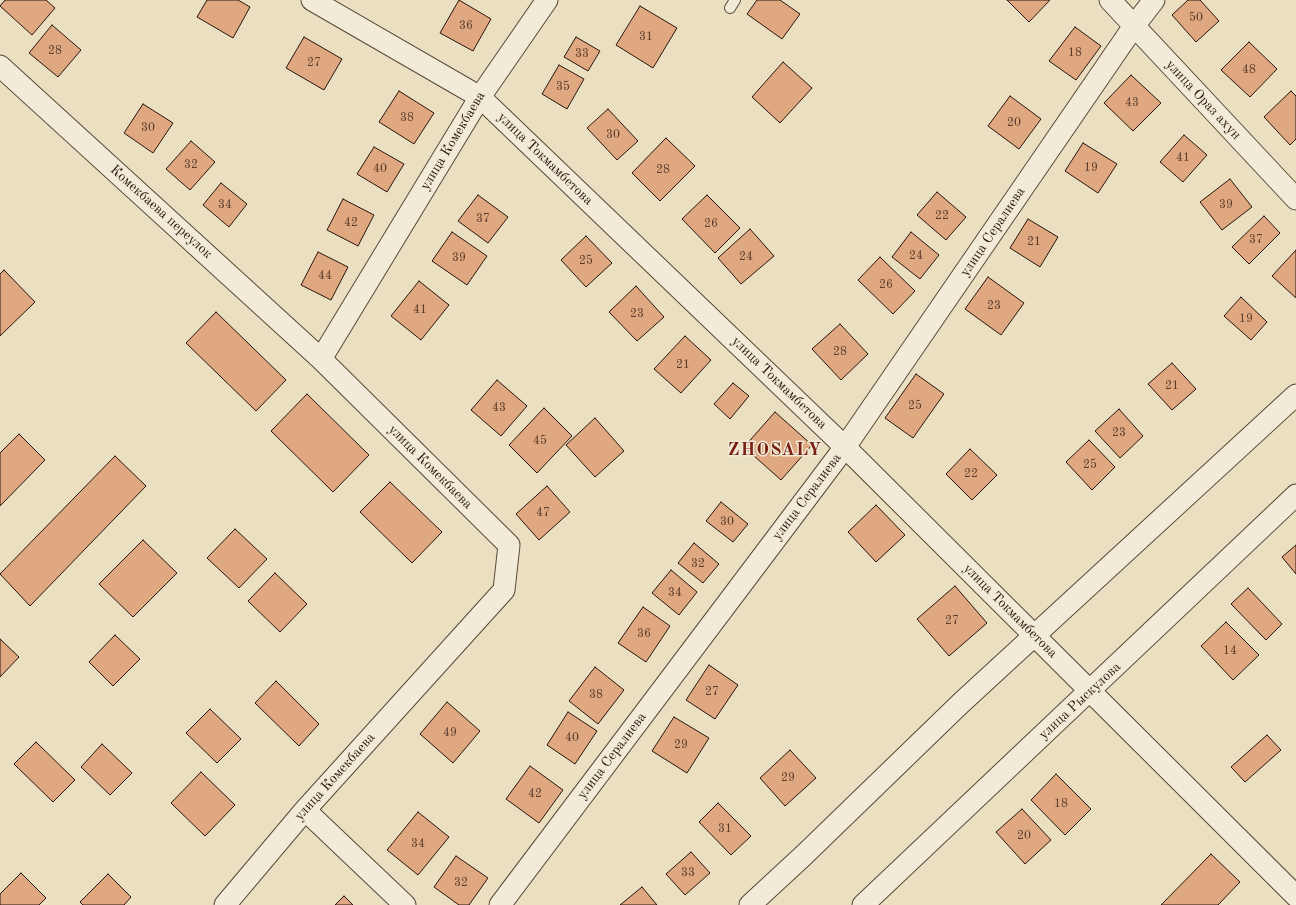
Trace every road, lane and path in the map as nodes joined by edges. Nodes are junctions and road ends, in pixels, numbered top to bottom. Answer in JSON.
{"nodes":[{"id":1,"x":312,"y":0,"type":"edge"},
{"id":2,"x":547,"y":0,"type":"edge"},
{"id":3,"x":1110,"y":0,"type":"edge"},
{"id":4,"x":1154,"y":0,"type":"edge"},
{"id":5,"x":1134,"y":26,"type":"junction"},
{"id":6,"x":0,"y":66,"type":"edge"},
{"id":7,"x":480,"y":97,"type":"junction"},
{"id":8,"x":1296,"y":200,"type":"edge"},
{"id":9,"x":322,"y":359,"type":"junction"},
{"id":10,"x":1296,"y":395,"type":"edge"},
{"id":11,"x":846,"y":447,"type":"junction"},
{"id":12,"x":1296,"y":495,"type":"edge"},
{"id":13,"x":1034,"y":635,"type":"junction"},
{"id":14,"x":1090,"y":691,"type":"junction"},
{"id":15,"x":305,"y":810,"type":"junction"},
{"id":16,"x":1296,"y":896,"type":"edge"},
{"id":17,"x":224,"y":905,"type":"edge"},
{"id":18,"x":405,"y":905,"type":"edge"},
{"id":19,"x":500,"y":905,"type":"edge"},
{"id":20,"x":750,"y":905,"type":"edge"},
{"id":21,"x":863,"y":905,"type":"edge"}],
"edges":[{"from":1,"to":7,"type":"street","name":"улица Токмамбетова"},
{"from":2,"to":7,"type":"street","name":"улица Комекбаева"},
{"from":3,"to":5,"type":"street","name":"улица Ораз ахун"},
{"from":4,"to":5,"type":"street","name":"улица Сералиева"},
{"from":5,"to":8,"type":"street","name":"улица Ораз ахун"},
{"from":5,"to":11,"type":"street","name":"улица Сералиева"},
{"from":6,"to":9,"type":"street","name":"Комекбаева переулок"},
{"from":7,"to":9,"type":"street","name":"улица Комекбаева"},
{"from":7,"to":11,"type":"street","name":"улица Токмамбетова"},
{"from":9,"to":15,"type":"street","name":"улица Комекбаева"},
{"from":10,"to":13,"type":"street"},
{"from":11,"to":13,"type":"street","name":"улица Токмамбетова"},
{"from":11,"to":19,"type":"street","name":"улица Сералиева"},
{"from":12,"to":14,"type":"street","name":"улица Рыскулова"},
{"from":13,"to":14,"type":"street","name":"улица Токмамбетова"},
{"from":13,"to":20,"type":"street"},
{"from":14,"to":16,"type":"street","name":"улица Токмамбетова"},
{"from":14,"to":21,"type":"street","name":"улица Рыскулова"},
{"from":15,"to":17,"type":"street","name":"улица Комекбаева"},
{"from":15,"to":18,"type":"street"}]}
